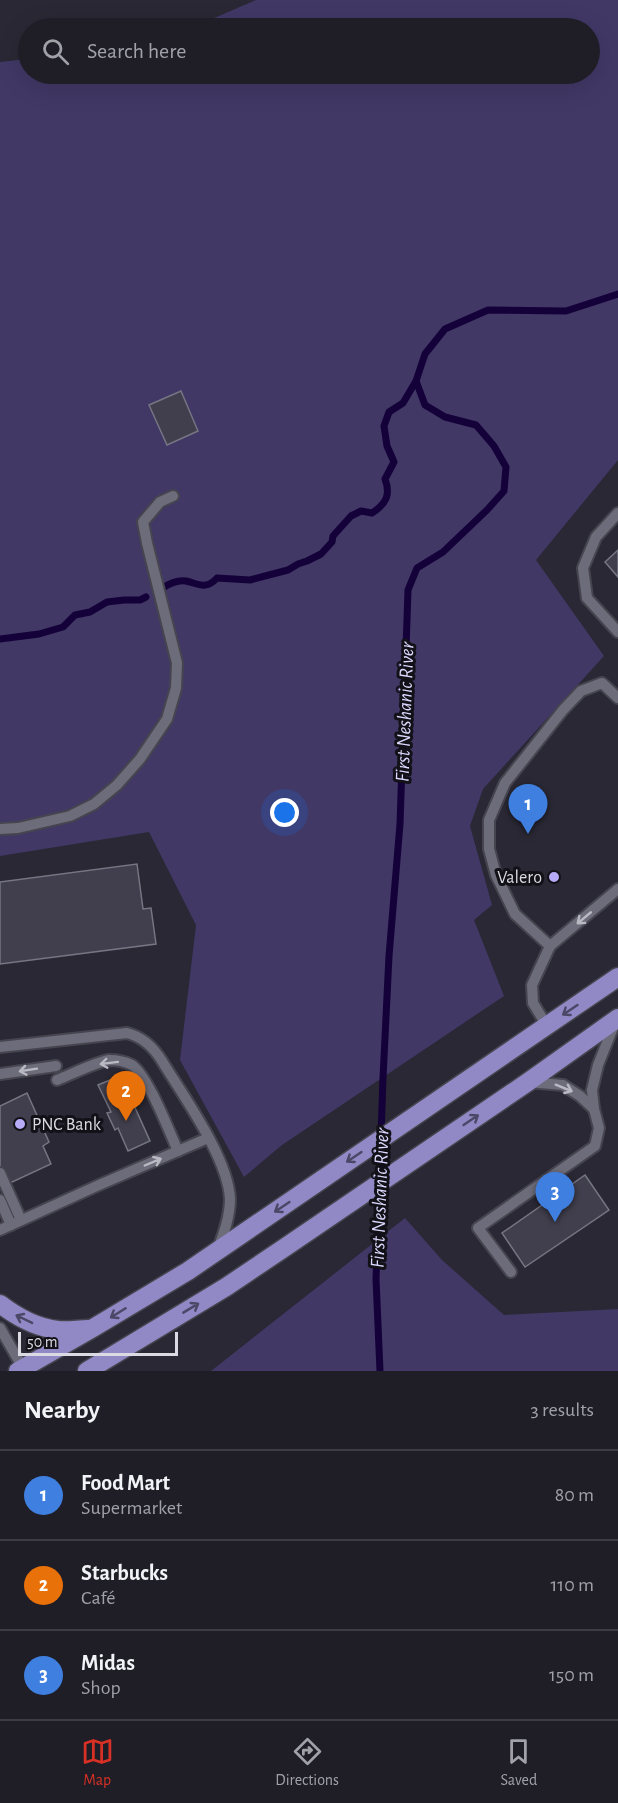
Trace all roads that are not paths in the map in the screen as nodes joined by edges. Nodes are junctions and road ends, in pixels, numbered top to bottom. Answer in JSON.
{"nodes":[{"id":1,"x":174,"y":496,"type":"dead end"},
{"id":2,"x":618,"y":513,"type":"edge"},
{"id":3,"x":618,"y":632,"type":"edge"},
{"id":4,"x":618,"y":698,"type":"edge"},
{"id":5,"x":0,"y":829,"type":"edge"},
{"id":6,"x":618,"y":889,"type":"edge"},
{"id":7,"x":550,"y":946,"type":"junction"},
{"id":8,"x":618,"y":977,"type":"edge"},
{"id":9,"x":617,"y":1018,"type":"edge"},
{"id":10,"x":547,"y":1026,"type":"junction"},
{"id":11,"x":0,"y":1047,"type":"edge"},
{"id":12,"x":56,"y":1066,"type":"dead end"},
{"id":13,"x":0,"y":1074,"type":"edge"},
{"id":14,"x":57,"y":1080,"type":"dead end"},
{"id":15,"x":528,"y":1082,"type":"junction"},
{"id":16,"x":594,"y":1109,"type":"junction"},
{"id":17,"x":208,"y":1138,"type":"junction"},
{"id":18,"x":178,"y":1151,"type":"junction"},
{"id":19,"x":0,"y":1173,"type":"edge"},
{"id":20,"x":0,"y":1200,"type":"edge"},
{"id":21,"x":16,"y":1222,"type":"junction"},
{"id":22,"x":0,"y":1230,"type":"edge"},
{"id":23,"x":217,"y":1251,"type":"junction"},
{"id":24,"x":511,"y":1272,"type":"dead end"},
{"id":25,"x":0,"y":1304,"type":"edge"},
{"id":26,"x":0,"y":1328,"type":"edge"},
{"id":27,"x":93,"y":1328,"type":"junction"},
{"id":28,"x":20,"y":1370,"type":"edge"},
{"id":29,"x":87,"y":1371,"type":"edge"}],
"edges":[{"from":1,"to":5,"type":"lane"},
{"from":2,"to":3,"type":"lane"},
{"from":4,"to":7,"type":"lane"},
{"from":6,"to":7,"type":"lane","one_way":true},
{"from":7,"to":10,"type":"lane"},
{"from":8,"to":10,"type":"highway","one_way":true},
{"from":9,"to":15,"type":"highway"},
{"from":9,"to":16,"type":"lane"},
{"from":10,"to":23,"type":"highway","one_way":true},
{"from":11,"to":17,"type":"lane"},
{"from":12,"to":13,"type":"lane","one_way":true},
{"from":18,"to":14,"type":"lane","one_way":true},
{"from":15,"to":16,"type":"lane","one_way":true},
{"from":29,"to":15,"type":"highway","one_way":true},
{"from":16,"to":24,"type":"lane"},
{"from":17,"to":18,"type":"lane"},
{"from":17,"to":23,"type":"lane"},
{"from":21,"to":18,"type":"lane","one_way":true},
{"from":19,"to":21,"type":"lane"},
{"from":20,"to":21,"type":"lane"},
{"from":21,"to":22,"type":"lane"},
{"from":23,"to":27,"type":"highway","one_way":true},
{"from":27,"to":25,"type":"highway","one_way":true},
{"from":26,"to":28,"type":"lane"},
{"from":27,"to":28,"type":"highway"}]}
